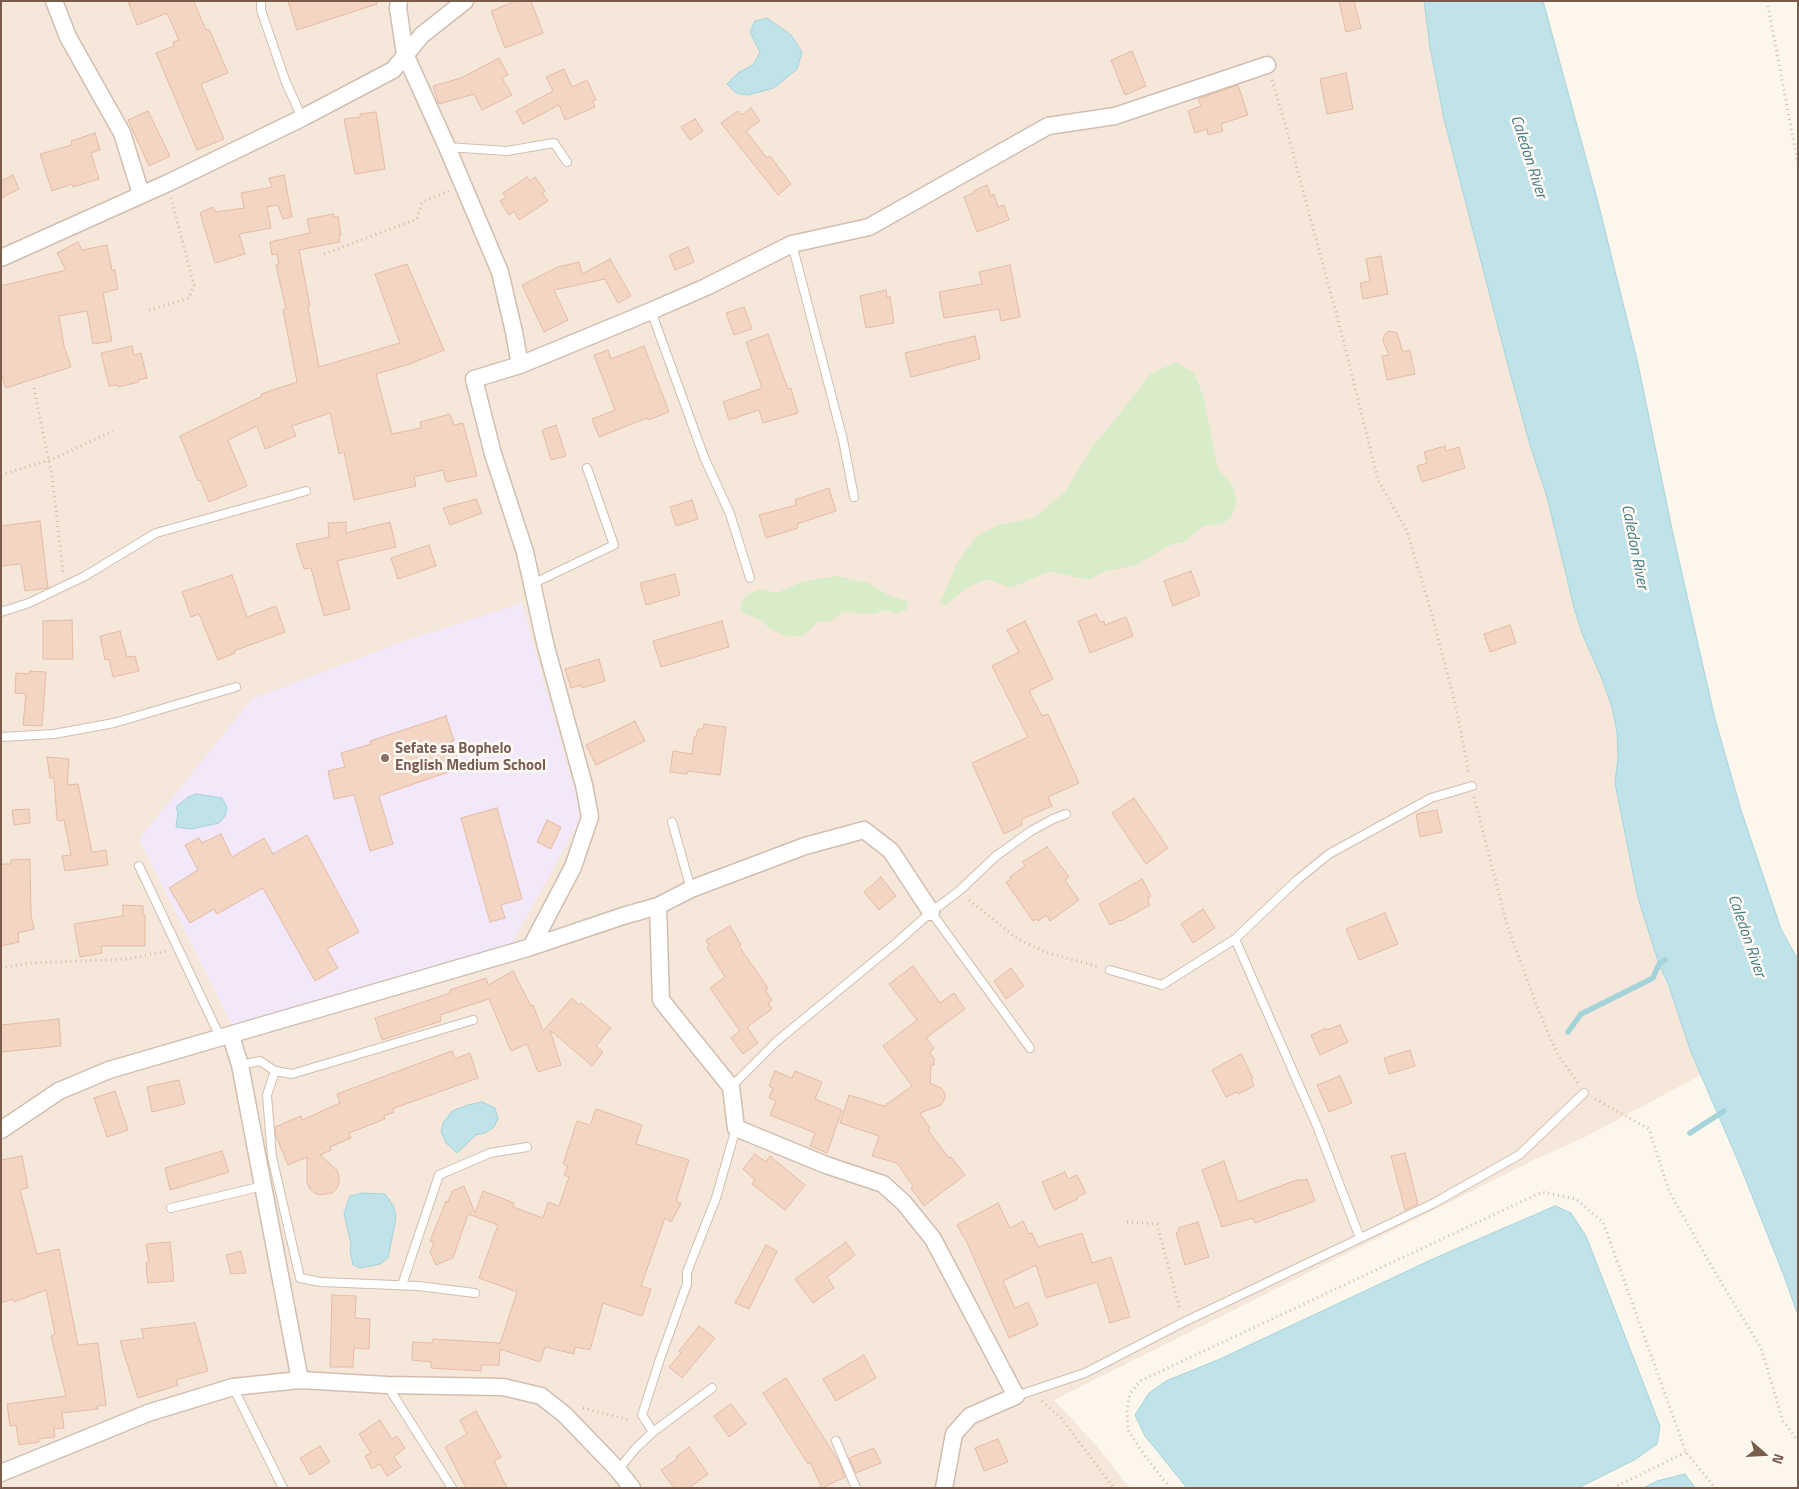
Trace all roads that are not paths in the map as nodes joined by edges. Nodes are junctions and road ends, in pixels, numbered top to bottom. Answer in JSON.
{"nodes":[{"id":1,"x":54,"y":1,"type":"edge"},
{"id":2,"x":261,"y":1,"type":"edge"},
{"id":3,"x":399,"y":1,"type":"edge"},
{"id":4,"x":465,"y":1,"type":"edge"},
{"id":5,"x":405,"y":54,"type":"junction"},
{"id":6,"x":1267,"y":65,"type":"road end"},
{"id":7,"x":302,"y":118,"type":"junction"},
{"id":8,"x":447,"y":147,"type":"junction"},
{"id":9,"x":567,"y":162,"type":"dead end"},
{"id":10,"x":141,"y":194,"type":"junction"},
{"id":11,"x":792,"y":244,"type":"junction"},
{"id":12,"x":1,"y":258,"type":"edge"},
{"id":13,"x":651,"y":311,"type":"junction"},
{"id":14,"x":520,"y":365,"type":"junction"},
{"id":15,"x":587,"y":468,"type":"dead end"},
{"id":16,"x":306,"y":491,"type":"dead end"},
{"id":17,"x":854,"y":497,"type":"dead end"},
{"id":18,"x":750,"y":578,"type":"dead end"},
{"id":19,"x":532,"y":584,"type":"junction"},
{"id":20,"x":1,"y":612,"type":"edge"},
{"id":21,"x":236,"y":687,"type":"dead end"},
{"id":22,"x":1,"y":737,"type":"edge"},
{"id":23,"x":1472,"y":786,"type":"road end"},
{"id":24,"x":1066,"y":814,"type":"dead end"},
{"id":25,"x":672,"y":822,"type":"dead end"},
{"id":26,"x":140,"y":866,"type":"dead end"},
{"id":27,"x":690,"y":889,"type":"junction"},
{"id":28,"x":658,"y":906,"type":"junction"},
{"id":29,"x":931,"y":912,"type":"junction"},
{"id":30,"x":1236,"y":939,"type":"junction"},
{"id":31,"x":531,"y":947,"type":"junction"},
{"id":32,"x":1110,"y":970,"type":"road end"},
{"id":33,"x":473,"y":1020,"type":"dead end"},
{"id":34,"x":226,"y":1037,"type":"junction"},
{"id":35,"x":1030,"y":1048,"type":"dead end"},
{"id":36,"x":240,"y":1066,"type":"junction"},
{"id":37,"x":275,"y":1071,"type":"junction"},
{"id":38,"x":731,"y":1087,"type":"junction"},
{"id":39,"x":1584,"y":1093,"type":"road end"},
{"id":40,"x":736,"y":1128,"type":"junction"},
{"id":41,"x":1,"y":1130,"type":"edge"},
{"id":42,"x":527,"y":1148,"type":"dead end"},
{"id":43,"x":263,"y":1186,"type":"junction"},
{"id":44,"x":171,"y":1208,"type":"dead end"},
{"id":45,"x":1360,"y":1238,"type":"junction"},
{"id":46,"x":402,"y":1285,"type":"junction"},
{"id":47,"x":475,"y":1293,"type":"dead end"},
{"id":48,"x":300,"y":1380,"type":"junction"},
{"id":49,"x":387,"y":1385,"type":"junction"},
{"id":50,"x":233,"y":1388,"type":"junction"},
{"id":51,"x":712,"y":1388,"type":"dead end"},
{"id":52,"x":1021,"y":1394,"type":"junction"},
{"id":53,"x":653,"y":1432,"type":"junction"},
{"id":54,"x":836,"y":1441,"type":"dead end"},
{"id":55,"x":618,"y":1470,"type":"junction"},
{"id":56,"x":1,"y":1473,"type":"edge"},
{"id":57,"x":284,"y":1488,"type":"edge"},
{"id":58,"x":452,"y":1488,"type":"edge"},
{"id":59,"x":632,"y":1488,"type":"edge"},
{"id":60,"x":856,"y":1488,"type":"edge"},
{"id":61,"x":944,"y":1488,"type":"edge"}],
"edges":[{"from":1,"to":10,"type":"street"},
{"from":2,"to":7,"type":"lane"},
{"from":3,"to":5,"type":"street"},
{"from":4,"to":5,"type":"street"},
{"from":5,"to":7,"type":"street"},
{"from":5,"to":8,"type":"street"},
{"from":6,"to":11,"type":"street"},
{"from":7,"to":10,"type":"street"},
{"from":8,"to":9,"type":"lane"},
{"from":8,"to":14,"type":"street"},
{"from":10,"to":12,"type":"street"},
{"from":11,"to":13,"type":"street"},
{"from":11,"to":17,"type":"lane"},
{"from":13,"to":14,"type":"street"},
{"from":13,"to":18,"type":"lane"},
{"from":14,"to":19,"type":"street"},
{"from":15,"to":19,"type":"lane"},
{"from":16,"to":20,"type":"lane"},
{"from":19,"to":31,"type":"street"},
{"from":21,"to":22,"type":"lane"},
{"from":23,"to":30,"type":"lane"},
{"from":24,"to":29,"type":"lane"},
{"from":25,"to":27,"type":"lane"},
{"from":26,"to":34,"type":"lane"},
{"from":27,"to":28,"type":"street"},
{"from":27,"to":29,"type":"street"},
{"from":28,"to":31,"type":"street"},
{"from":28,"to":38,"type":"street"},
{"from":29,"to":35,"type":"lane"},
{"from":29,"to":38,"type":"lane"},
{"from":30,"to":32,"type":"lane"},
{"from":30,"to":45,"type":"lane"},
{"from":31,"to":34,"type":"street"},
{"from":33,"to":37,"type":"lane"},
{"from":34,"to":36,"type":"street"},
{"from":34,"to":41,"type":"street"},
{"from":36,"to":37,"type":"lane"},
{"from":36,"to":43,"type":"street"},
{"from":37,"to":46,"type":"lane"},
{"from":38,"to":40,"type":"street"},
{"from":39,"to":45,"type":"lane"},
{"from":40,"to":52,"type":"street"},
{"from":40,"to":53,"type":"lane"},
{"from":42,"to":46,"type":"lane"},
{"from":43,"to":44,"type":"lane"},
{"from":43,"to":48,"type":"street"},
{"from":45,"to":52,"type":"lane"},
{"from":46,"to":47,"type":"lane"},
{"from":48,"to":49,"type":"street"},
{"from":48,"to":50,"type":"street"},
{"from":49,"to":55,"type":"street"},
{"from":49,"to":58,"type":"lane"},
{"from":50,"to":56,"type":"street"},
{"from":50,"to":57,"type":"lane"},
{"from":51,"to":53,"type":"lane"},
{"from":52,"to":61,"type":"street"},
{"from":53,"to":55,"type":"lane"},
{"from":54,"to":60,"type":"lane"},
{"from":55,"to":59,"type":"street"}]}
